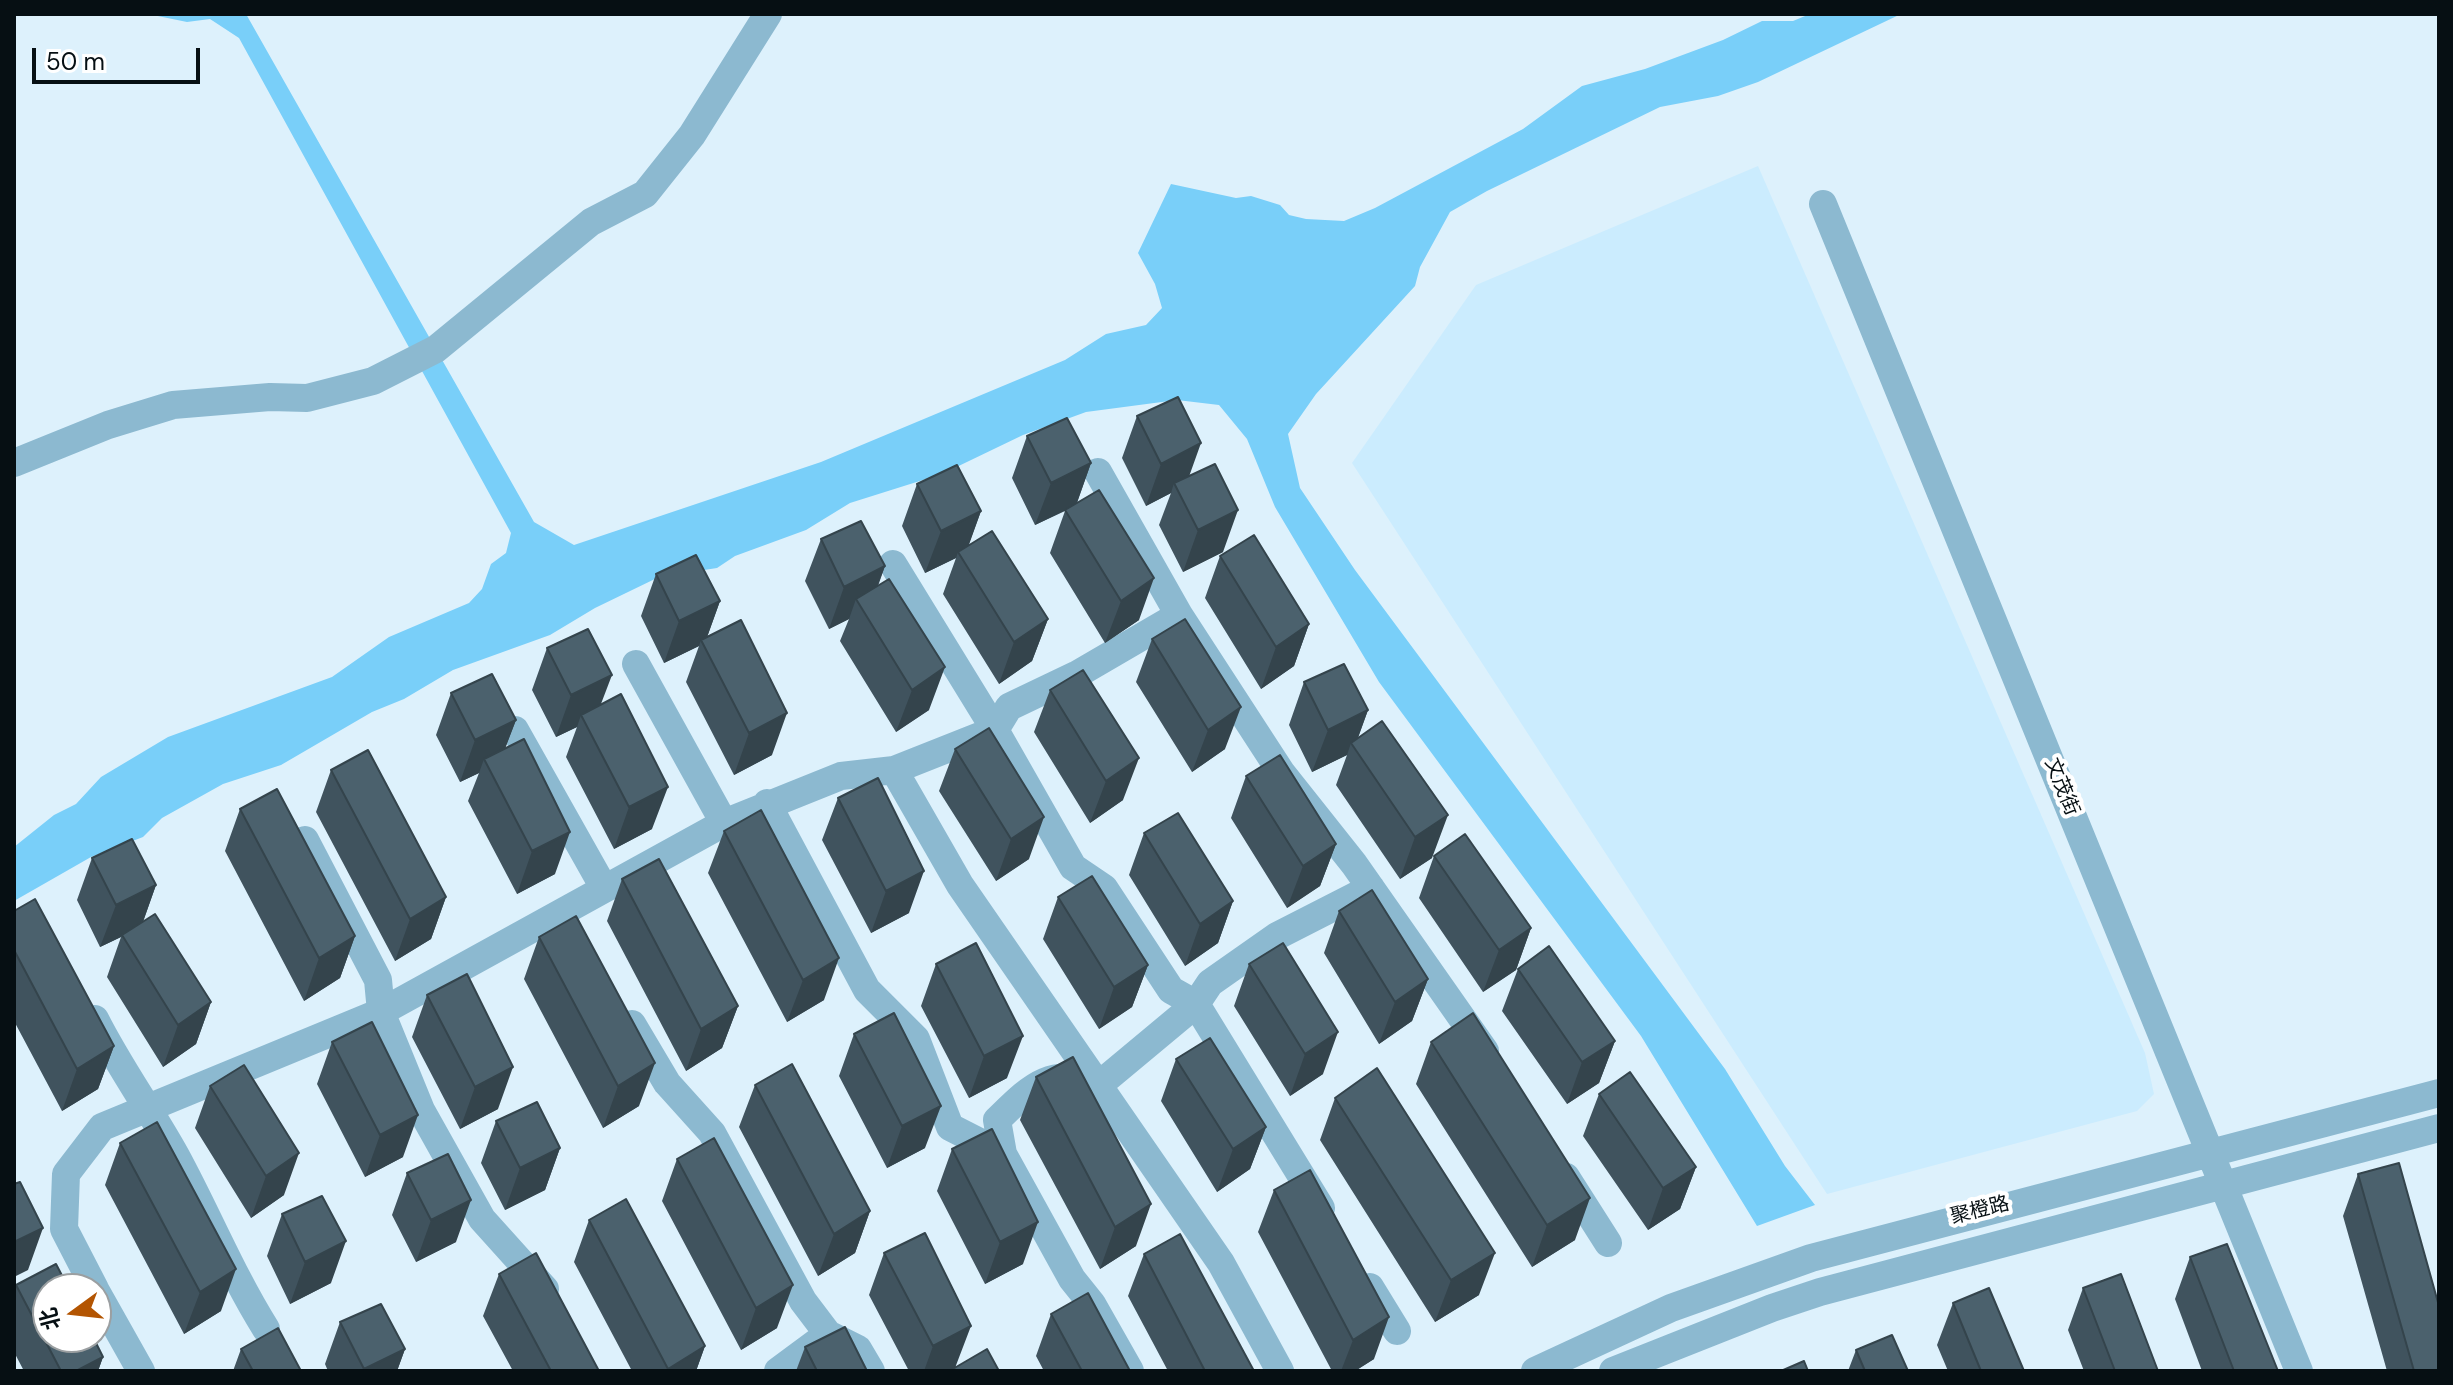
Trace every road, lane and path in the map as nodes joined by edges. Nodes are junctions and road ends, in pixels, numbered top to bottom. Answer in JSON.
{"nodes":[{"id":1,"x":768,"y":14,"type":"edge"},
{"id":2,"x":1823,"y":204,"type":"dead end"},
{"id":3,"x":14,"y":463,"type":"edge"},
{"id":4,"x":1098,"y":472,"type":"dead end"},
{"id":5,"x":893,"y":564,"type":"dead end"},
{"id":6,"x":1179,"y":615,"type":"junction"},
{"id":7,"x":636,"y":664,"type":"dead end"},
{"id":8,"x":515,"y":730,"type":"edge"},
{"id":9,"x":995,"y":730,"type":"junction"},
{"id":10,"x":894,"y":770,"type":"junction"},
{"id":11,"x":767,"y":803,"type":"junction"},
{"id":12,"x":724,"y":823,"type":"junction"},
{"id":13,"x":305,"y":840,"type":"edge"},
{"id":14,"x":604,"y":888,"type":"junction"},
{"id":15,"x":1371,"y":888,"type":"junction"},
{"id":16,"x":565,"y":909,"type":"junction"},
{"id":17,"x":580,"y":936,"type":"edge"},
{"id":18,"x":80,"y":989,"type":"edge"},
{"id":19,"x":620,"y":1003,"type":"edge"},
{"id":20,"x":1196,"y":1004,"type":"junction"},
{"id":21,"x":381,"y":1012,"type":"junction"},
{"id":22,"x":1502,"y":1077,"type":"edge"},
{"id":23,"x":1100,"y":1084,"type":"junction"},
{"id":24,"x":2439,"y":1093,"type":"edge"},
{"id":25,"x":150,"y":1108,"type":"junction"},
{"id":26,"x":2439,"y":1128,"type":"edge"},
{"id":27,"x":2209,"y":1152,"type":"junction"},
{"id":28,"x":1003,"y":1154,"type":"junction"},
{"id":29,"x":1551,"y":1154,"type":"edge"},
{"id":30,"x":2222,"y":1184,"type":"junction"},
{"id":31,"x":1338,"y":1236,"type":"edge"},
{"id":32,"x":1608,"y":1243,"type":"dead end"},
{"id":33,"x":1355,"y":1263,"type":"edge"},
{"id":34,"x":86,"y":1273,"type":"edge"},
{"id":35,"x":556,"y":1308,"type":"edge"},
{"id":36,"x":112,"y":1320,"type":"edge"},
{"id":37,"x":266,"y":1329,"type":"dead end"},
{"id":38,"x":1397,"y":1331,"type":"dead end"},
{"id":39,"x":828,"y":1334,"type":"junction"},
{"id":40,"x":141,"y":1371,"type":"edge"},
{"id":41,"x":778,"y":1371,"type":"edge"},
{"id":42,"x":871,"y":1371,"type":"edge"},
{"id":43,"x":1130,"y":1371,"type":"edge"},
{"id":44,"x":1280,"y":1371,"type":"edge"},
{"id":45,"x":1535,"y":1371,"type":"edge"},
{"id":46,"x":1613,"y":1371,"type":"edge"},
{"id":47,"x":2299,"y":1371,"type":"edge"}],
"edges":[{"from":1,"to":3,"type":"street"},
{"from":2,"to":27,"type":"street","name":"文茂街"},
{"from":4,"to":6,"type":"street"},
{"from":5,"to":9,"type":"street"},
{"from":6,"to":9,"type":"street"},
{"from":6,"to":15,"type":"street"},
{"from":7,"to":12,"type":"street"},
{"from":8,"to":14,"type":"street"},
{"from":9,"to":10,"type":"street"},
{"from":9,"to":20,"type":"street"},
{"from":10,"to":11,"type":"street"},
{"from":10,"to":23,"type":"street"},
{"from":11,"to":12,"type":"street"},
{"from":11,"to":28,"type":"street"},
{"from":12,"to":14,"type":"street"},
{"from":13,"to":21,"type":"street"},
{"from":14,"to":16,"type":"street"},
{"from":15,"to":20,"type":"street"},
{"from":15,"to":22,"type":"street"},
{"from":16,"to":17,"type":"street"},
{"from":16,"to":21,"type":"street"},
{"from":18,"to":25,"type":"street"},
{"from":19,"to":39,"type":"street"},
{"from":20,"to":23,"type":"street"},
{"from":20,"to":31,"type":"street"},
{"from":21,"to":25,"type":"street"},
{"from":21,"to":35,"type":"street"},
{"from":23,"to":28,"type":"street"},
{"from":23,"to":44,"type":"street"},
{"from":24,"to":27,"type":"street","name":"聚橙路"},
{"from":25,"to":34,"type":"street"},
{"from":25,"to":37,"type":"street"},
{"from":26,"to":30,"type":"street","name":"聚橙路"},
{"from":27,"to":30,"type":"street","name":"文茂街"},
{"from":27,"to":45,"type":"street","name":"聚橙路"},
{"from":28,"to":43,"type":"street"},
{"from":29,"to":32,"type":"street"},
{"from":30,"to":46,"type":"street","name":"聚橙路"},
{"from":30,"to":47,"type":"street","name":"文茂街"},
{"from":33,"to":38,"type":"street"},
{"from":36,"to":40,"type":"street"},
{"from":39,"to":41,"type":"street"},
{"from":39,"to":42,"type":"street"}]}
